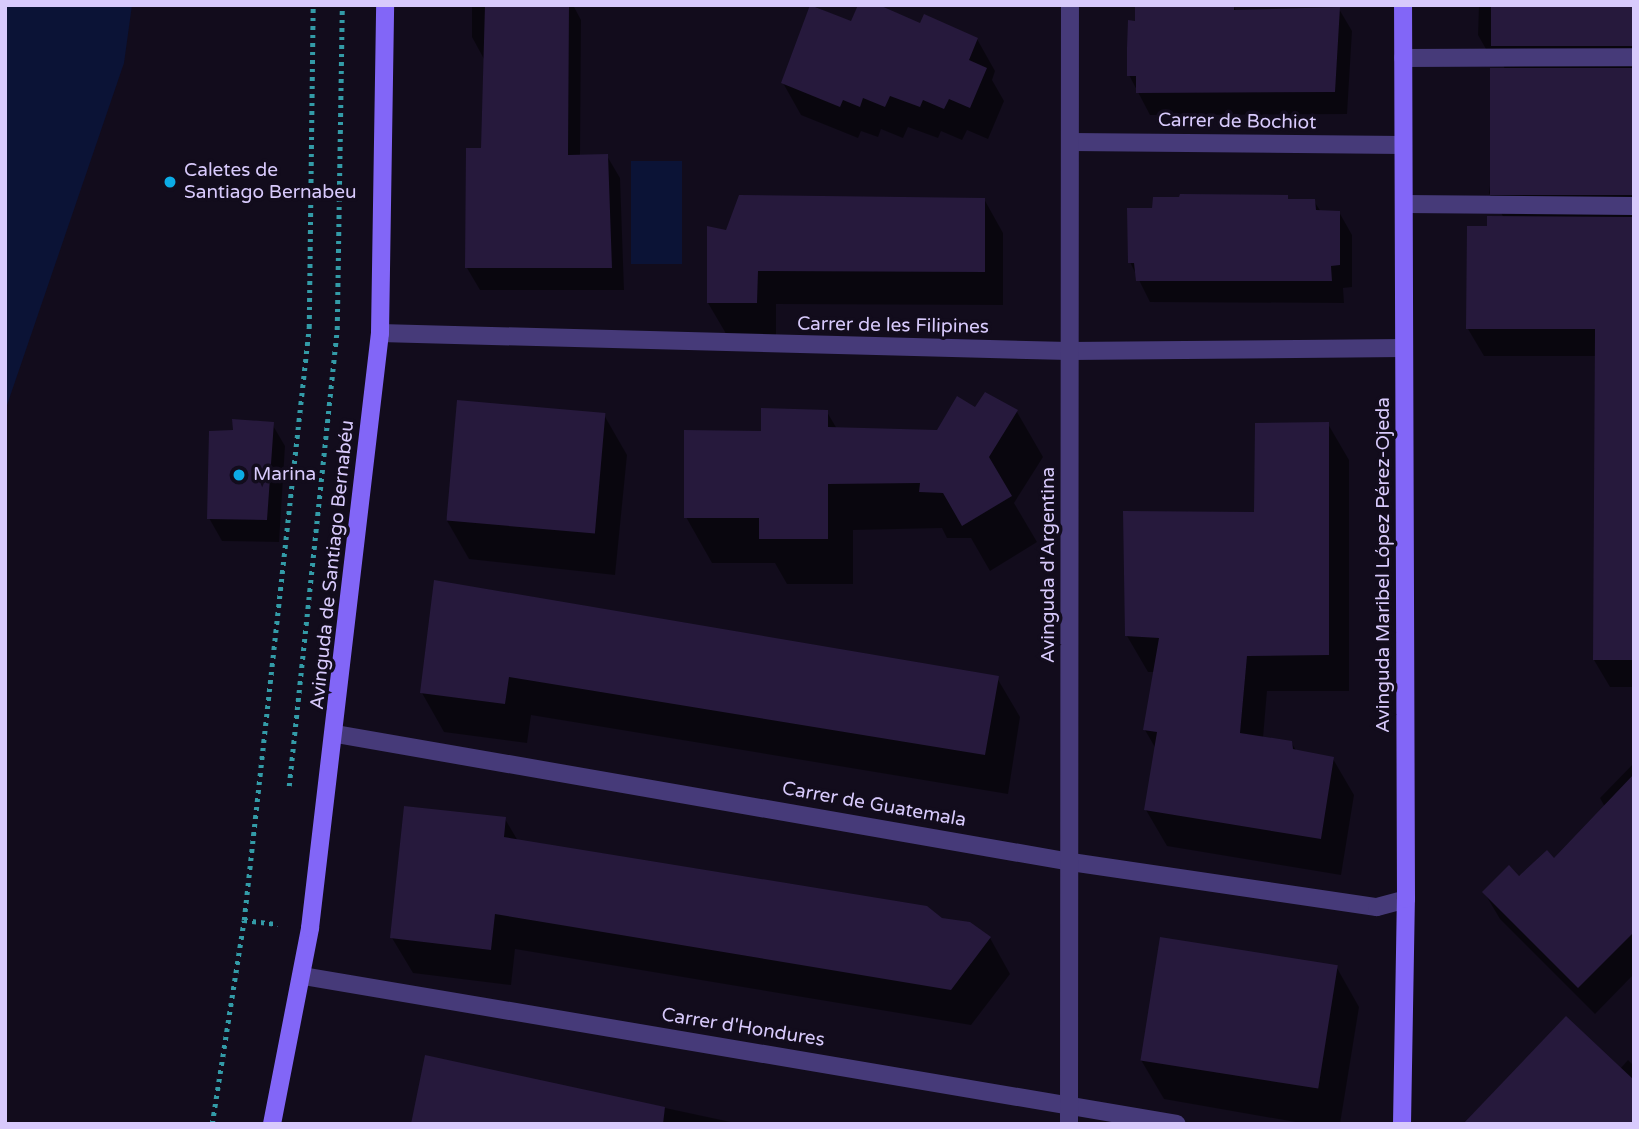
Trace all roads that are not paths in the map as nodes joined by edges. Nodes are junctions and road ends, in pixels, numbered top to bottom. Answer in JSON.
{"nodes":[{"id":1,"x":385,"y":5,"type":"edge"},
{"id":2,"x":1070,"y":5,"type":"edge"},
{"id":3,"x":1403,"y":5,"type":"edge"},
{"id":4,"x":1634,"y":57,"type":"edge"},
{"id":5,"x":1404,"y":58,"type":"junction"},
{"id":6,"x":1071,"y":142,"type":"junction"},
{"id":7,"x":1403,"y":145,"type":"junction"},
{"id":8,"x":1404,"y":204,"type":"junction"},
{"id":9,"x":1634,"y":206,"type":"edge"},
{"id":10,"x":380,"y":333,"type":"junction"},
{"id":11,"x":1405,"y":348,"type":"junction"},
{"id":12,"x":1069,"y":351,"type":"junction"},
{"id":13,"x":335,"y":734,"type":"junction"},
{"id":14,"x":1071,"y":862,"type":"junction"},
{"id":15,"x":1406,"y":899,"type":"junction"},
{"id":16,"x":303,"y":976,"type":"junction"},
{"id":17,"x":1071,"y":1104,"type":"junction"},
{"id":18,"x":272,"y":1124,"type":"edge"},
{"id":19,"x":1069,"y":1124,"type":"edge"},
{"id":20,"x":1177,"y":1124,"type":"edge"},
{"id":21,"x":1402,"y":1124,"type":"edge"}],
"edges":[{"from":1,"to":10,"type":"street","name":"Avinguda de Santiago Bernabéu"},
{"from":2,"to":6,"type":"street","name":"Avinguda d'Argentina"},
{"from":3,"to":5,"type":"street","name":"Avinguda Maribel López Pérez-Ojeda"},
{"from":4,"to":5,"type":"street"},
{"from":5,"to":7,"type":"street","name":"Avinguda Maribel López Pérez-Ojeda"},
{"from":6,"to":7,"type":"street","name":"Carrer de Bochiot"},
{"from":6,"to":12,"type":"street","name":"Avinguda d'Argentina"},
{"from":7,"to":8,"type":"street","name":"Avinguda Maribel López Pérez-Ojeda"},
{"from":8,"to":9,"type":"street"},
{"from":8,"to":11,"type":"street","name":"Avinguda Maribel López Pérez-Ojeda"},
{"from":10,"to":12,"type":"street","name":"Carrer de les Filipines"},
{"from":10,"to":13,"type":"street","name":"Avinguda de Santiago Bernabéu"},
{"from":11,"to":12,"type":"street","name":"Carrer de les Filipines"},
{"from":11,"to":15,"type":"street","name":"Avinguda Maribel López Pérez-Ojeda"},
{"from":12,"to":14,"type":"street","name":"Avinguda d'Argentina"},
{"from":13,"to":14,"type":"street","name":"Carrer de Guatemala"},
{"from":13,"to":16,"type":"street","name":"Avinguda de Santiago Bernabéu"},
{"from":14,"to":15,"type":"street","name":"Carrer de Guatemala"},
{"from":14,"to":17,"type":"street","name":"Avinguda d'Argentina"},
{"from":15,"to":21,"type":"street","name":"Avinguda Maribel López Pérez-Ojeda"},
{"from":16,"to":17,"type":"street","name":"Carrer d'Hondures"},
{"from":16,"to":18,"type":"street","name":"Avinguda de Santiago Bernabéu"},
{"from":17,"to":19,"type":"street","name":"Avinguda d'Argentina"},
{"from":17,"to":20,"type":"street","name":"Carrer d'Hondures"}]}
